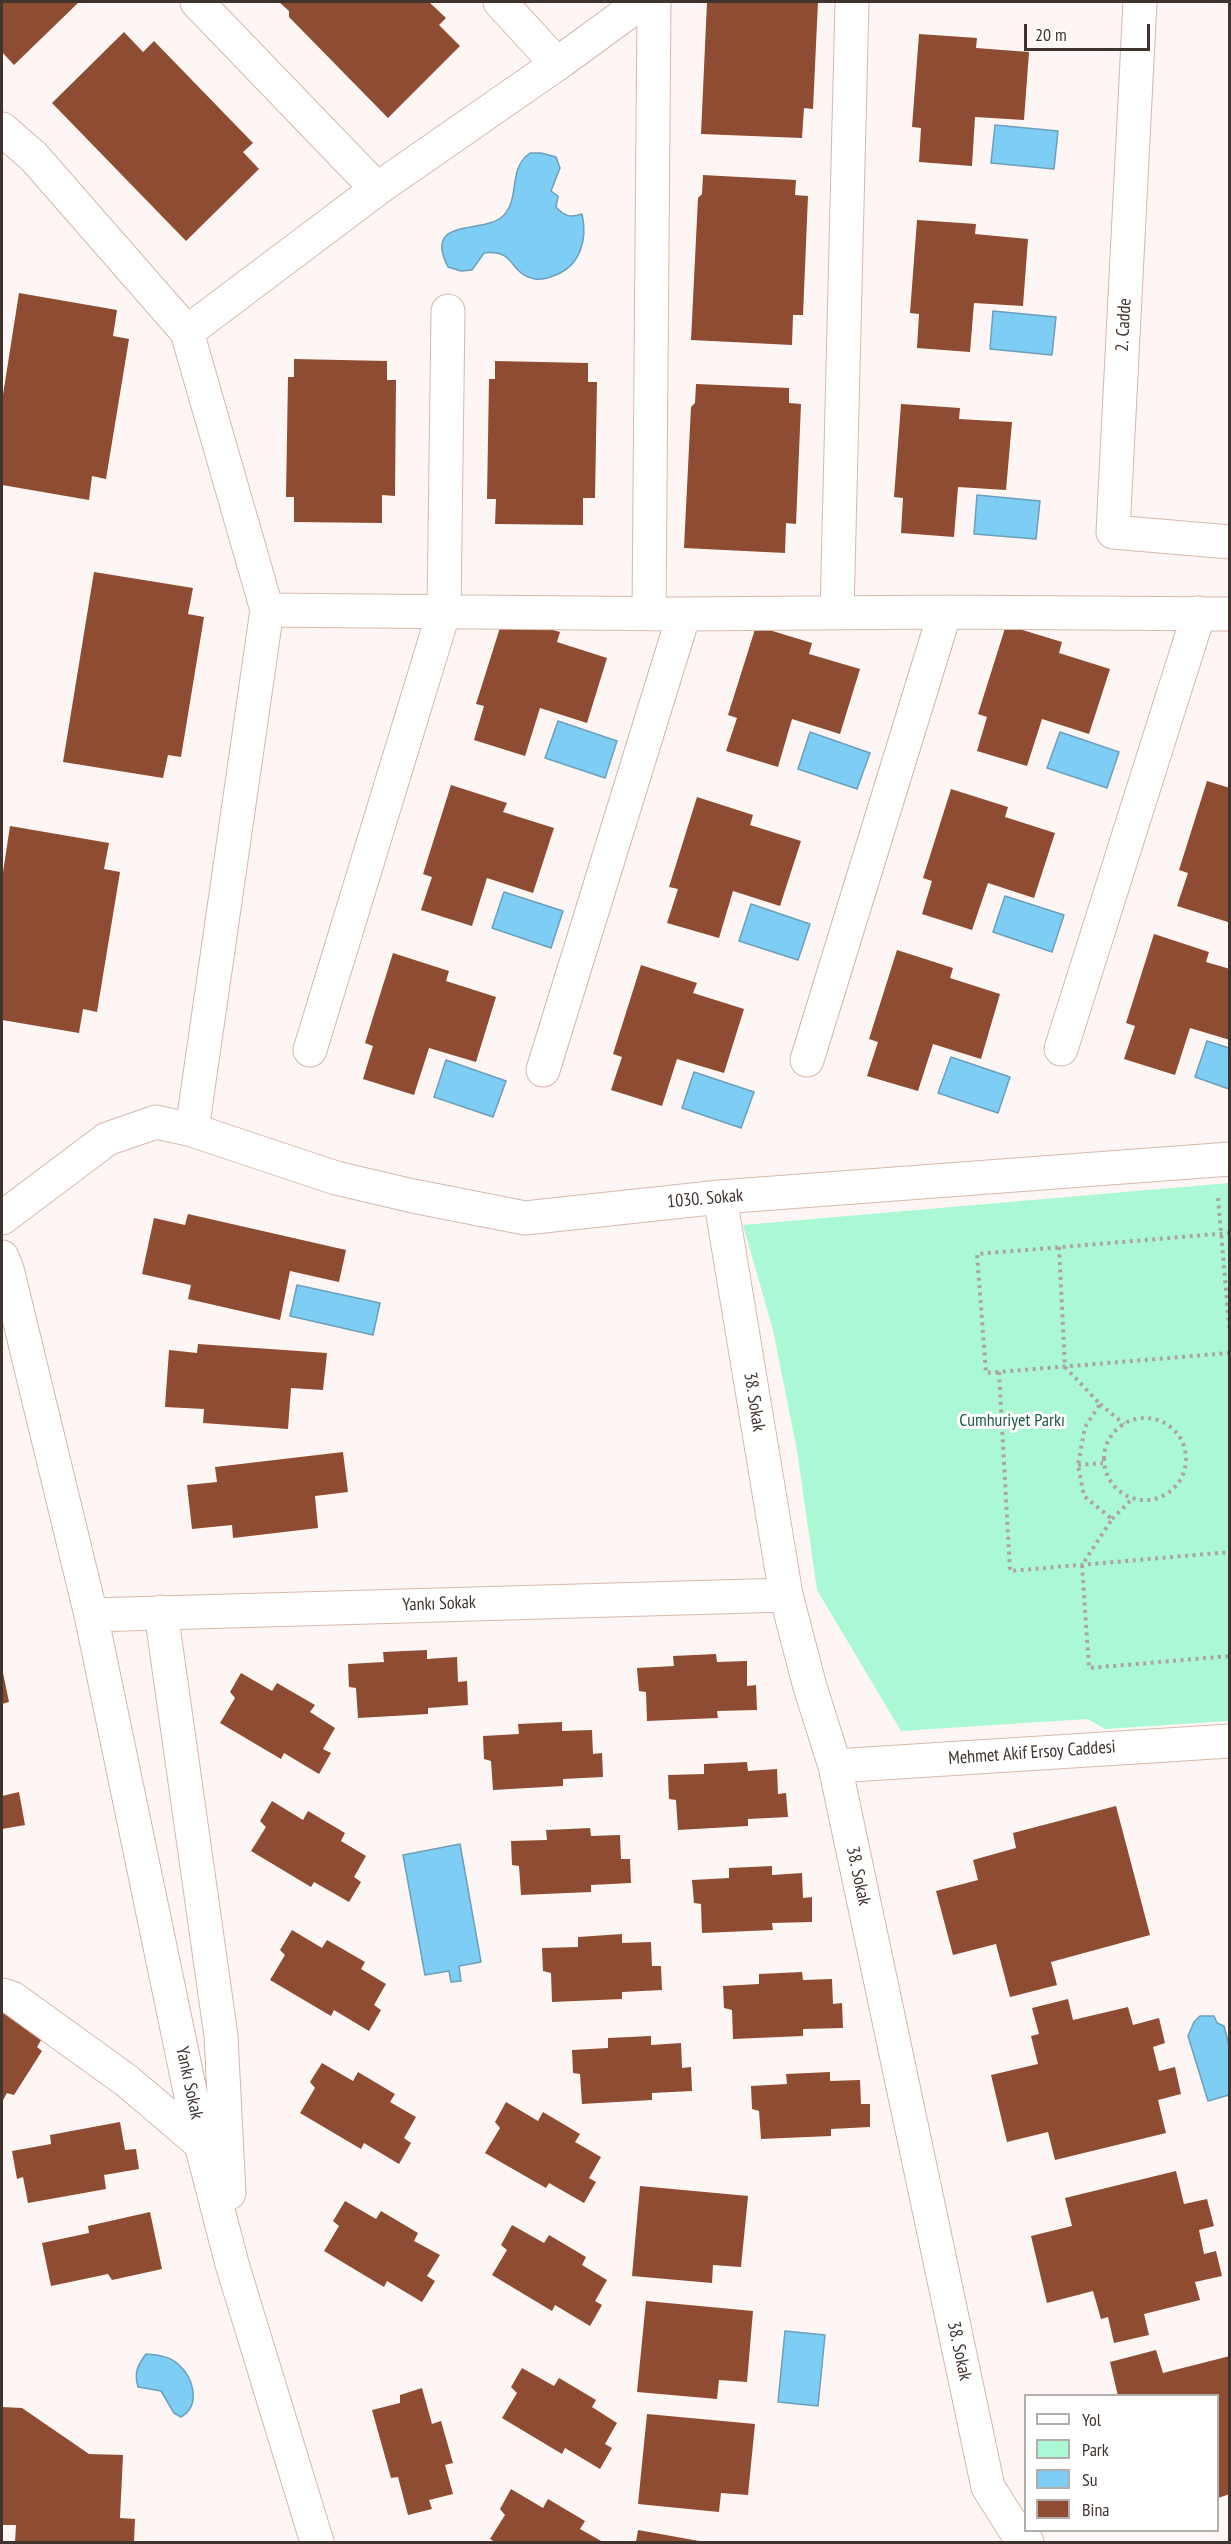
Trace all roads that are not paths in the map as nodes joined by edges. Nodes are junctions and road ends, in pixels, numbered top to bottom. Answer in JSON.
{"nodes":[{"id":1,"x":197,"y":2,"type":"edge"},
{"id":2,"x":500,"y":2,"type":"edge"},
{"id":3,"x":642,"y":2,"type":"edge"},
{"id":4,"x":654,"y":2,"type":"edge"},
{"id":5,"x":852,"y":2,"type":"edge"},
{"id":6,"x":1140,"y":2,"type":"edge"},
{"id":7,"x":557,"y":64,"type":"junction"},
{"id":8,"x":2,"y":129,"type":"edge"},
{"id":9,"x":376,"y":189,"type":"junction"},
{"id":10,"x":448,"y":310,"type":"dead end"},
{"id":11,"x":187,"y":332,"type":"junction"},
{"id":12,"x":1230,"y":542,"type":"edge"},
{"id":13,"x":267,"y":610,"type":"junction"},
{"id":14,"x":444,"y":611,"type":"junction"},
{"id":15,"x":837,"y":612,"type":"junction"},
{"id":16,"x":945,"y":612,"type":"junction"},
{"id":17,"x":649,"y":614,"type":"junction"},
{"id":18,"x":684,"y":614,"type":"junction"},
{"id":19,"x":1214,"y":614,"type":"edge"},
{"id":20,"x":1061,"y":1049,"type":"dead end"},
{"id":21,"x":310,"y":1050,"type":"dead end"},
{"id":22,"x":807,"y":1060,"type":"dead end"},
{"id":23,"x":543,"y":1070,"type":"dead end"},
{"id":24,"x":192,"y":1130,"type":"junction"},
{"id":25,"x":1222,"y":1160,"type":"edge"},
{"id":26,"x":720,"y":1197,"type":"junction"},
{"id":27,"x":2,"y":1218,"type":"edge"},
{"id":28,"x":2,"y":1257,"type":"edge"},
{"id":29,"x":786,"y":1595,"type":"junction"},
{"id":30,"x":161,"y":1612,"type":"junction"},
{"id":31,"x":91,"y":1615,"type":"junction"},
{"id":32,"x":1230,"y":1741,"type":"edge"},
{"id":33,"x":835,"y":1766,"type":"junction"},
{"id":34,"x":2,"y":1995,"type":"edge"},
{"id":35,"x":201,"y":2144,"type":"junction"},
{"id":36,"x":232,"y":2264,"type":"junction"},
{"id":37,"x":317,"y":2542,"type":"edge"},
{"id":38,"x":1027,"y":2542,"type":"edge"}],
"edges":[{"from":1,"to":9,"type":"street"},
{"from":2,"to":7,"type":"street"},
{"from":3,"to":7,"type":"street"},
{"from":4,"to":17,"type":"street"},
{"from":5,"to":15,"type":"street"},
{"from":6,"to":12,"type":"street","name":"2. Cadde"},
{"from":7,"to":9,"type":"street"},
{"from":8,"to":11,"type":"street"},
{"from":9,"to":11,"type":"street"},
{"from":10,"to":14,"type":"street"},
{"from":11,"to":13,"type":"street"},
{"from":13,"to":14,"type":"street"},
{"from":13,"to":24,"type":"street"},
{"from":14,"to":17,"type":"street"},
{"from":14,"to":21,"type":"street"},
{"from":15,"to":16,"type":"street"},
{"from":15,"to":18,"type":"street"},
{"from":16,"to":19,"type":"street"},
{"from":16,"to":22,"type":"street"},
{"from":17,"to":18,"type":"street"},
{"from":18,"to":23,"type":"street"},
{"from":19,"to":20,"type":"street"},
{"from":24,"to":26,"type":"street","name":"1030. Sokak"},
{"from":24,"to":27,"type":"street","name":"1030. Sokak"},
{"from":25,"to":26,"type":"street","name":"1030. Sokak"},
{"from":26,"to":29,"type":"street","name":"38. Sokak"},
{"from":28,"to":31,"type":"street","name":"Yankı Sokak"},
{"from":29,"to":30,"type":"street","name":"Yankı Sokak"},
{"from":29,"to":33,"type":"street","name":"38. Sokak"},
{"from":30,"to":31,"type":"street","name":"Yankı Sokak"},
{"from":30,"to":36,"type":"street"},
{"from":31,"to":35,"type":"street","name":"Yankı Sokak"},
{"from":32,"to":33,"type":"street","name":"Mehmet Akif Ersoy Caddesi"},
{"from":33,"to":38,"type":"street","name":"38. Sokak"},
{"from":34,"to":35,"type":"street"},
{"from":35,"to":36,"type":"street","name":"Yankı Sokak"},
{"from":36,"to":37,"type":"street","name":"Yankı Sokak"}]}
